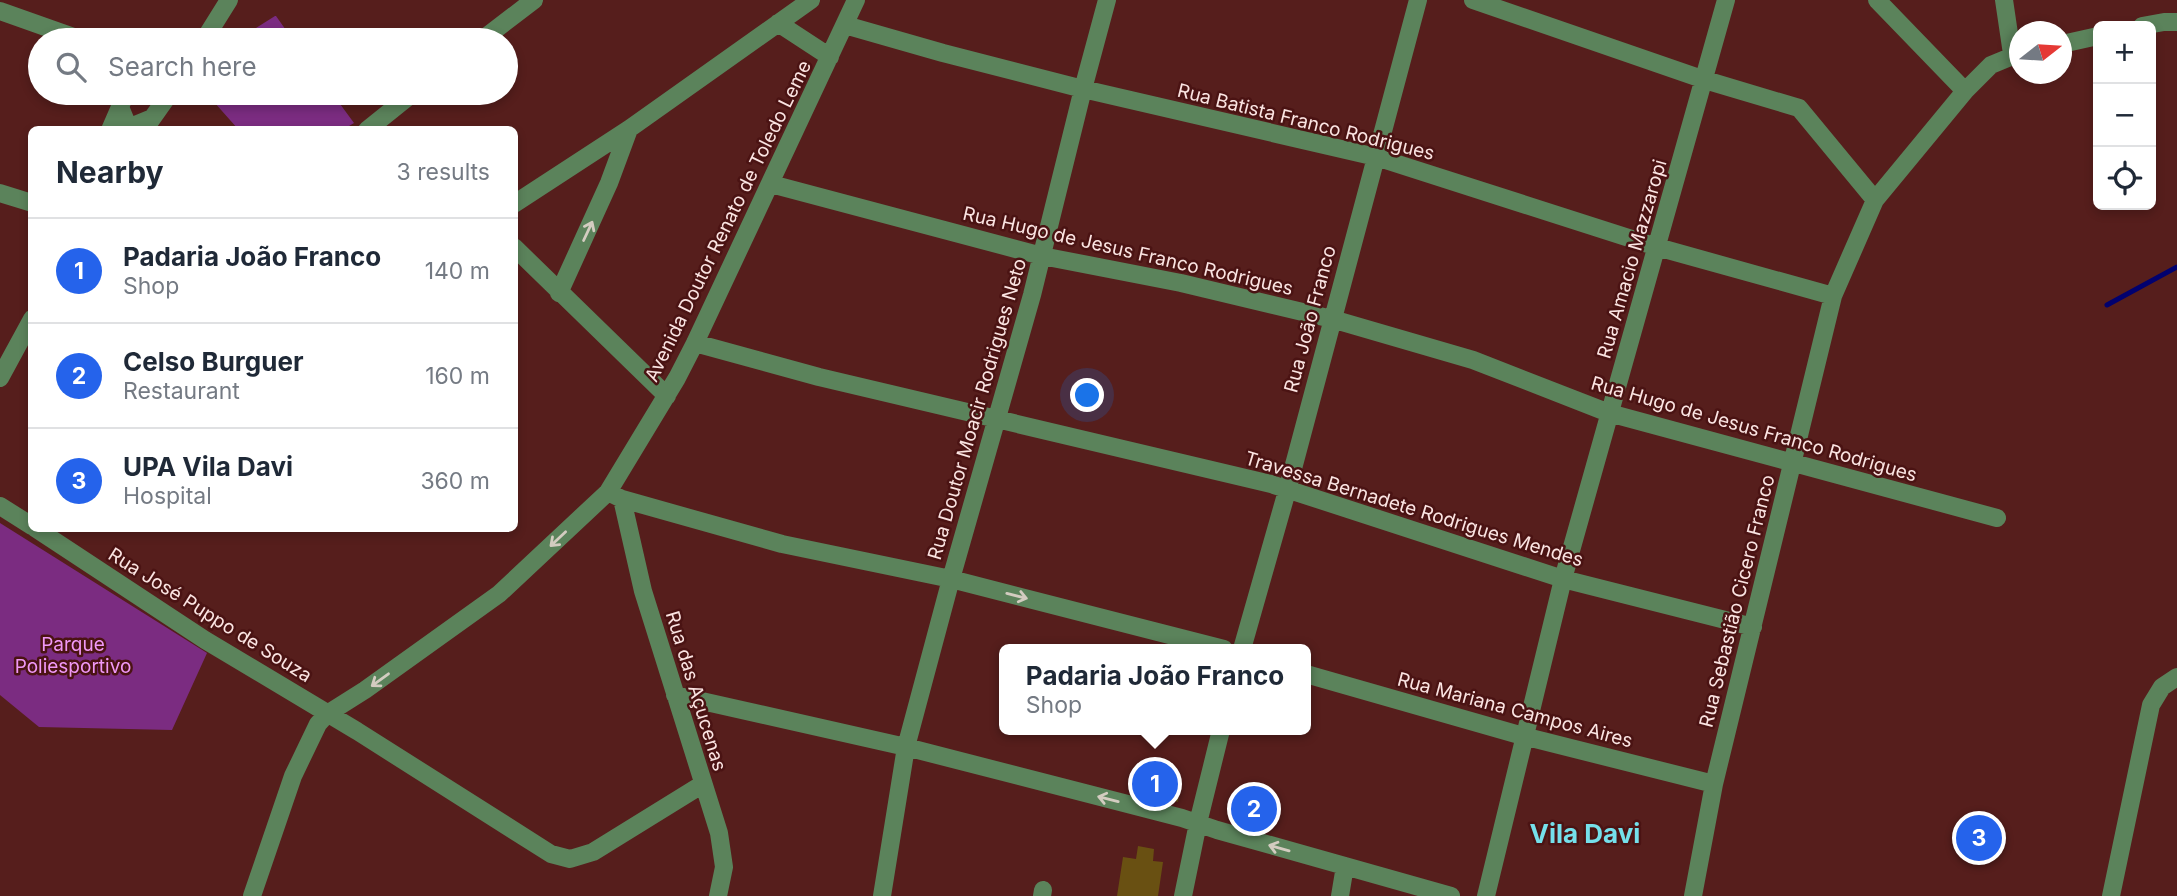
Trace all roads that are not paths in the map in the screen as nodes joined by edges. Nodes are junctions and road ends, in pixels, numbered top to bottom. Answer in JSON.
{"nodes":[{"id":1,"x":229,"y":0,"type":"edge"},
{"id":2,"x":534,"y":0,"type":"edge"},
{"id":3,"x":811,"y":0,"type":"edge"},
{"id":4,"x":856,"y":0,"type":"edge"},
{"id":5,"x":1107,"y":0,"type":"edge"},
{"id":6,"x":1418,"y":0,"type":"edge"},
{"id":7,"x":1473,"y":0,"type":"edge"},
{"id":8,"x":1726,"y":0,"type":"edge"},
{"id":9,"x":1877,"y":0,"type":"edge"},
{"id":10,"x":2004,"y":0,"type":"edge"},
{"id":11,"x":1524,"y":8,"type":"edge"},
{"id":12,"x":0,"y":11,"type":"edge"},
{"id":13,"x":2009,"y":22,"type":"edge"},
{"id":14,"x":2177,"y":22,"type":"edge"},
{"id":15,"x":778,"y":23,"type":"junction"},
{"id":16,"x":2156,"y":24,"type":"edge"},
{"id":17,"x":845,"y":25,"type":"junction"},
{"id":18,"x":48,"y":28,"type":"edge"},
{"id":19,"x":212,"y":28,"type":"edge"},
{"id":20,"x":498,"y":28,"type":"edge"},
{"id":21,"x":2093,"y":37,"type":"edge"},
{"id":22,"x":2072,"y":42,"type":"edge"},
{"id":23,"x":830,"y":57,"type":"junction"},
{"id":24,"x":2009,"y":57,"type":"edge"},
{"id":25,"x":1705,"y":80,"type":"junction"},
{"id":26,"x":1083,"y":89,"type":"junction"},
{"id":27,"x":1965,"y":91,"type":"junction"},
{"id":28,"x":121,"y":105,"type":"edge"},
{"id":29,"x":124,"y":105,"type":"edge"},
{"id":30,"x":161,"y":105,"type":"edge"},
{"id":31,"x":403,"y":105,"type":"edge"},
{"id":32,"x":148,"y":124,"type":"edge"},
{"id":33,"x":386,"y":124,"type":"edge"},
{"id":34,"x":112,"y":126,"type":"edge"},
{"id":35,"x":629,"y":129,"type":"junction"},
{"id":36,"x":1376,"y":157,"type":"junction"},
{"id":37,"x":771,"y":184,"type":"junction"},
{"id":38,"x":0,"y":193,"type":"edge"},
{"id":39,"x":1875,"y":200,"type":"junction"},
{"id":40,"x":518,"y":201,"type":"edge"},
{"id":41,"x":28,"y":202,"type":"edge"},
{"id":42,"x":1657,"y":247,"type":"junction"},
{"id":43,"x":518,"y":251,"type":"edge"},
{"id":44,"x":1042,"y":256,"type":"junction"},
{"id":45,"x":559,"y":293,"type":"junction"},
{"id":46,"x":1833,"y":296,"type":"junction"},
{"id":47,"x":1332,"y":319,"type":"junction"},
{"id":48,"x":25,"y":343,"type":"edge"},
{"id":49,"x":695,"y":343,"type":"junction"},
{"id":50,"x":0,"y":378,"type":"edge"},
{"id":51,"x":667,"y":396,"type":"junction"},
{"id":52,"x":1609,"y":413,"type":"junction"},
{"id":53,"x":998,"y":421,"type":"junction"},
{"id":54,"x":1791,"y":463,"type":"junction"},
{"id":55,"x":1287,"y":491,"type":"junction"},
{"id":56,"x":615,"y":496,"type":"junction"},
{"id":57,"x":0,"y":506,"type":"edge"},
{"id":58,"x":1997,"y":518,"type":"dead end"},
{"id":59,"x":28,"y":524,"type":"edge"},
{"id":60,"x":41,"y":532,"type":"edge"},
{"id":61,"x":951,"y":579,"type":"junction"},
{"id":62,"x":1563,"y":579,"type":"junction"},
{"id":63,"x":1753,"y":627,"type":"junction"},
{"id":64,"x":1204,"y":644,"type":"edge"},
{"id":65,"x":1243,"y":644,"type":"edge"},
{"id":66,"x":1311,"y":675,"type":"edge"},
{"id":67,"x":2177,"y":677,"type":"edge"},
{"id":68,"x":674,"y":695,"type":"junction"},
{"id":69,"x":327,"y":713,"type":"junction"},
{"id":70,"x":1220,"y":735,"type":"edge"},
{"id":71,"x":1523,"y":736,"type":"junction"},
{"id":72,"x":906,"y":747,"type":"junction"},
{"id":73,"x":703,"y":784,"type":"junction"},
{"id":74,"x":1714,"y":784,"type":"junction"},
{"id":75,"x":1198,"y":822,"type":"junction"},
{"id":76,"x":1345,"y":866,"type":"junction"},
{"id":77,"x":252,"y":896,"type":"edge"},
{"id":78,"x":718,"y":896,"type":"edge"},
{"id":79,"x":882,"y":896,"type":"edge"},
{"id":80,"x":1183,"y":896,"type":"edge"},
{"id":81,"x":1340,"y":896,"type":"edge"},
{"id":82,"x":1451,"y":896,"type":"edge"},
{"id":83,"x":1486,"y":896,"type":"edge"},
{"id":84,"x":1693,"y":896,"type":"edge"},
{"id":85,"x":2111,"y":896,"type":"edge"}],
"edges":[{"from":1,"to":19,"type":"street"},
{"from":2,"to":20,"type":"street"},
{"from":3,"to":15,"type":"street"},
{"from":4,"to":17,"type":"street","name":"Avenida Doutor Renato de Toledo Leme"},
{"from":5,"to":26,"type":"street","name":"Rua Doutor Moacir Rodrigues Neto"},
{"from":6,"to":36,"type":"street","name":"Rua João Franco"},
{"from":7,"to":11,"type":"street"},
{"from":8,"to":25,"type":"street","name":"Rua Amacio Mazzaropi"},
{"from":9,"to":27,"type":"street"},
{"from":10,"to":13,"type":"street"},
{"from":11,"to":25,"type":"street"},
{"from":12,"to":18,"type":"street"},
{"from":14,"to":16,"type":"street"},
{"from":15,"to":23,"type":"street"},
{"from":15,"to":35,"type":"street"},
{"from":17,"to":23,"type":"street","name":"Avenida Doutor Renato de Toledo Leme"},
{"from":17,"to":26,"type":"street","name":"Rua Batista Franco Rodrigues"},
{"from":21,"to":22,"type":"street"},
{"from":23,"to":37,"type":"street","name":"Avenida Doutor Renato de Toledo Leme"},
{"from":24,"to":27,"type":"street","name":"Rua Sebastião Cicero Franco"},
{"from":25,"to":39,"type":"street"},
{"from":25,"to":42,"type":"street","name":"Rua Amacio Mazzaropi"},
{"from":26,"to":36,"type":"street","name":"Rua Batista Franco Rodrigues"},
{"from":26,"to":44,"type":"street","name":"Rua Doutor Moacir Rodrigues Neto"},
{"from":27,"to":39,"type":"street","name":"Rua Sebastião Cicero Franco"},
{"from":28,"to":34,"type":"street"},
{"from":29,"to":32,"type":"street"},
{"from":30,"to":32,"type":"street"},
{"from":31,"to":33,"type":"street"},
{"from":35,"to":40,"type":"street"},
{"from":45,"to":35,"type":"street","one_way":true},
{"from":36,"to":42,"type":"street","name":"Rua Batista Franco Rodrigues"},
{"from":36,"to":47,"type":"street","name":"Rua João Franco"},
{"from":37,"to":44,"type":"street","name":"Rua Hugo de Jesus Franco Rodrigues"},
{"from":37,"to":49,"type":"street","name":"Avenida Doutor Renato de Toledo Leme"},
{"from":38,"to":41,"type":"street"},
{"from":39,"to":46,"type":"street","name":"Rua Sebastião Cicero Franco"},
{"from":42,"to":46,"type":"street","name":"Rua Batista Franco Rodrigues"},
{"from":42,"to":52,"type":"street","name":"Rua Amacio Mazzaropi"},
{"from":43,"to":45,"type":"street"},
{"from":44,"to":47,"type":"street","name":"Rua Hugo de Jesus Franco Rodrigues"},
{"from":44,"to":53,"type":"street","name":"Rua Doutor Moacir Rodrigues Neto"},
{"from":45,"to":51,"type":"street"},
{"from":46,"to":54,"type":"street","name":"Rua Sebastião Cicero Franco"},
{"from":47,"to":52,"type":"street","name":"Rua Hugo de Jesus Franco Rodrigues"},
{"from":47,"to":55,"type":"street","name":"Rua João Franco"},
{"from":48,"to":50,"type":"street"},
{"from":49,"to":51,"type":"street","name":"Avenida Doutor Renato de Toledo Leme"},
{"from":49,"to":53,"type":"street","name":"Travessa Bernadete Rodrigues Mendes"},
{"from":51,"to":56,"type":"street","name":"Avenida Doutor Renato de Toledo Leme"},
{"from":52,"to":54,"type":"street","name":"Rua Hugo de Jesus Franco Rodrigues"},
{"from":52,"to":62,"type":"street","name":"Rua Amacio Mazzaropi"},
{"from":53,"to":55,"type":"street","name":"Travessa Bernadete Rodrigues Mendes"},
{"from":53,"to":61,"type":"street","name":"Rua Doutor Moacir Rodrigues Neto"},
{"from":54,"to":58,"type":"street","name":"Rua Hugo de Jesus Franco Rodrigues"},
{"from":54,"to":63,"type":"street","name":"Rua Sebastião Cicero Franco"},
{"from":55,"to":62,"type":"street","name":"Travessa Bernadete Rodrigues Mendes"},
{"from":55,"to":65,"type":"street","name":"Rua João Franco"},
{"from":56,"to":61,"type":"street"},
{"from":56,"to":68,"type":"street","name":"Rua das Açucenas"},
{"from":56,"to":69,"type":"street","name":"Avenida Doutor Renato de Toledo Leme","one_way":true},
{"from":57,"to":59,"type":"street","name":"Rua José Puppo de Souza"},
{"from":60,"to":69,"type":"street","name":"Rua José Puppo de Souza"},
{"from":61,"to":64,"type":"street","one_way":true},
{"from":61,"to":72,"type":"street","name":"Rua Doutor Moacir Rodrigues Neto"},
{"from":62,"to":63,"type":"street","name":"Travessa Bernadete Rodrigues Mendes"},
{"from":62,"to":71,"type":"street","name":"Rua Amacio Mazzaropi"},
{"from":63,"to":74,"type":"street","name":"Rua Sebastião Cicero Franco"},
{"from":66,"to":71,"type":"street","name":"Rua Mariana Campos Aires"},
{"from":67,"to":85,"type":"street"},
{"from":68,"to":72,"type":"street"},
{"from":68,"to":73,"type":"street","name":"Rua das Açucenas"},
{"from":69,"to":73,"type":"street","name":"Rua José Puppo de Souza"},
{"from":69,"to":77,"type":"street"},
{"from":70,"to":75,"type":"street"},
{"from":71,"to":74,"type":"street","name":"Rua Mariana Campos Aires"},
{"from":71,"to":83,"type":"street","name":"Rua Amacio Mazzaropi"},
{"from":75,"to":72,"type":"street","one_way":true},
{"from":72,"to":79,"type":"street","name":"Rua Doutor Moacir Rodrigues Neto"},
{"from":73,"to":78,"type":"street","name":"Rua das Açucenas"},
{"from":74,"to":84,"type":"street","name":"Rua Sebastião Cicero Franco"},
{"from":76,"to":75,"type":"street","one_way":true},
{"from":75,"to":80,"type":"street"},
{"from":76,"to":81,"type":"street"},
{"from":76,"to":82,"type":"street"}]}
